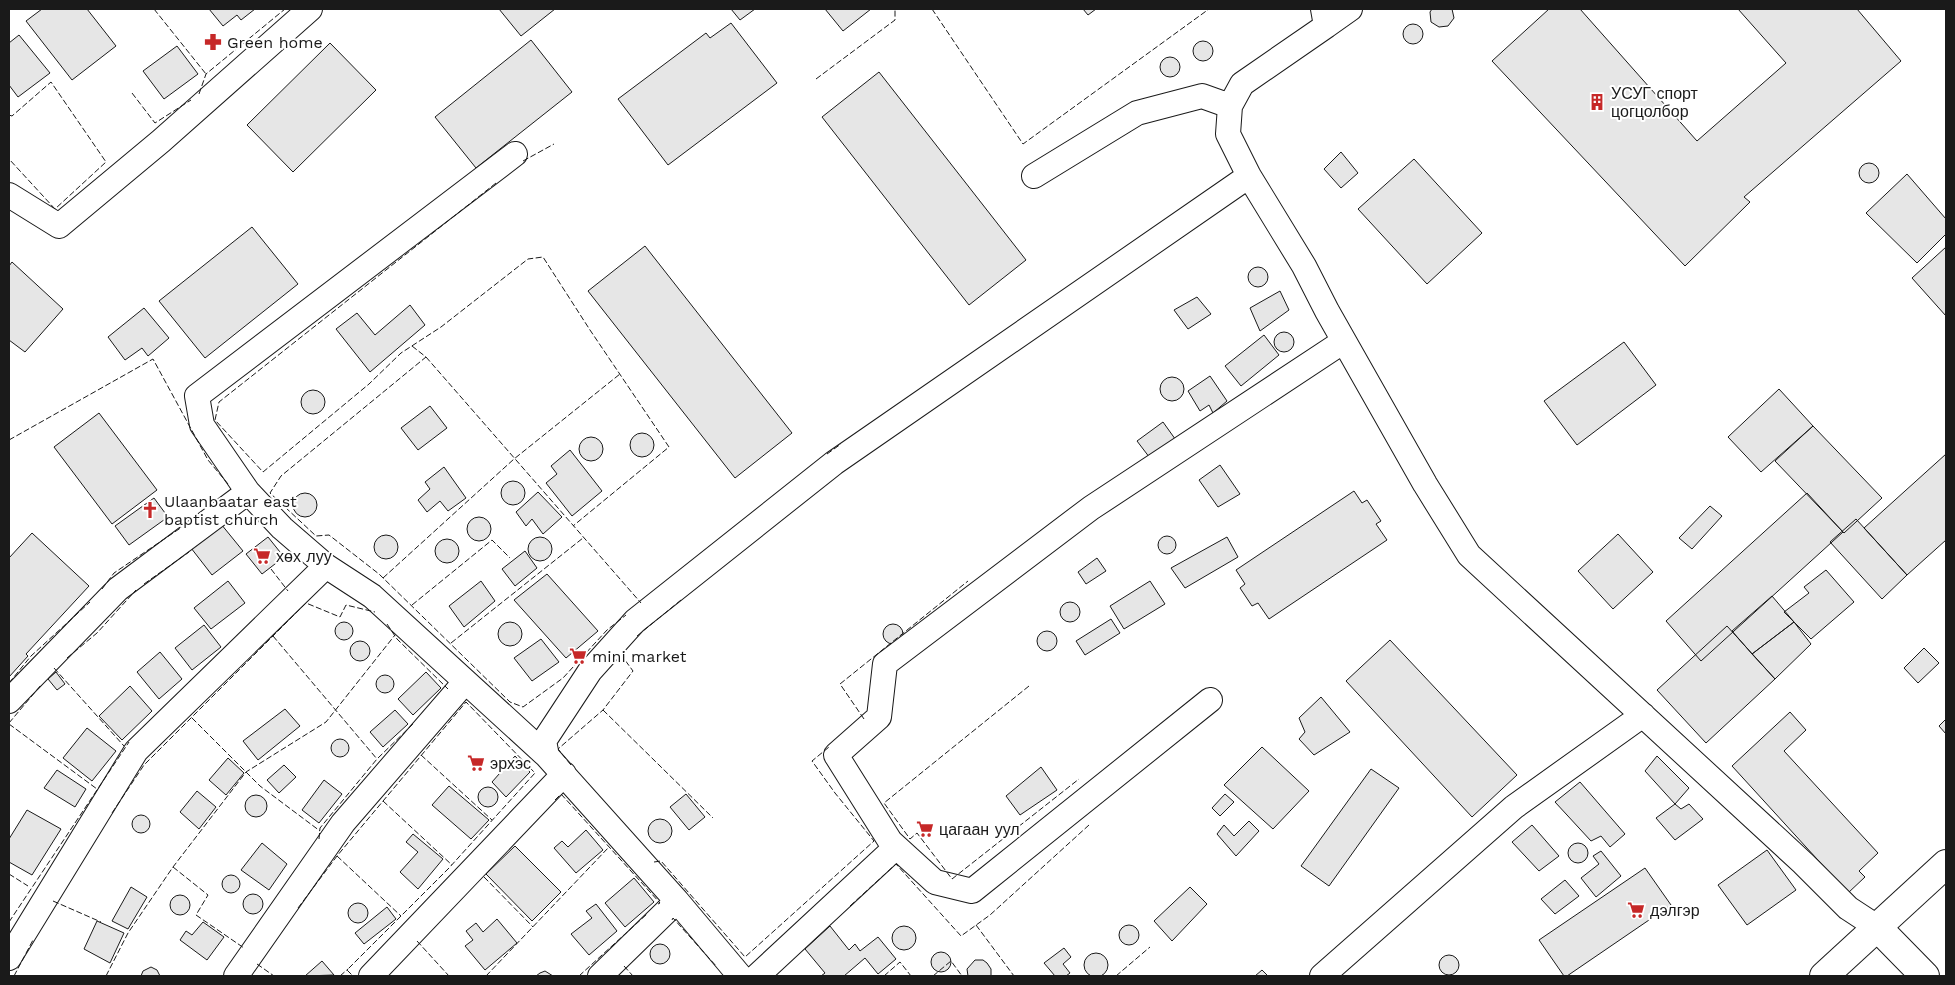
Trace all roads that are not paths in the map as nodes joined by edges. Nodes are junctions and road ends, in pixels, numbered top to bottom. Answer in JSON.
{"nodes":[{"id":1,"x":310,"y":9,"type":"edge"},
{"id":2,"x":1350,"y":9,"type":"edge"},
{"id":3,"x":1324,"y":18,"type":"edge"},
{"id":4,"x":1230,"y":106,"type":"junction"},
{"id":5,"x":515,"y":154,"type":"dead end"},
{"id":6,"x":1034,"y":176,"type":"dead end"},
{"id":7,"x":1249,"y":176,"type":"junction"},
{"id":8,"x":9,"y":195,"type":"edge"},
{"id":9,"x":1344,"y":341,"type":"junction"},
{"id":10,"x":248,"y":492,"type":"junction"},
{"id":11,"x":326,"y":566,"type":"junction"},
{"id":12,"x":465,"y":682,"type":"junction"},
{"id":13,"x":1210,"y":700,"type":"dead end"},
{"id":14,"x":9,"y":701,"type":"edge"},
{"id":15,"x":1643,"y":715,"type":"junction"},
{"id":16,"x":547,"y":756,"type":"junction"},
{"id":17,"x":564,"y":774,"type":"junction"},
{"id":18,"x":896,"y":847,"type":"junction"},
{"id":19,"x":1946,"y":864,"type":"edge"},
{"id":20,"x":677,"y":901,"type":"junction"},
{"id":21,"x":1877,"y":928,"type":"junction"},
{"id":22,"x":9,"y":958,"type":"edge"},
{"id":23,"x":236,"y":976,"type":"edge"},
{"id":24,"x":372,"y":976,"type":"edge"},
{"id":25,"x":600,"y":976,"type":"edge"},
{"id":26,"x":740,"y":976,"type":"edge"},
{"id":27,"x":757,"y":976,"type":"edge"},
{"id":28,"x":1322,"y":976,"type":"edge"},
{"id":29,"x":1824,"y":976,"type":"edge"},
{"id":30,"x":1925,"y":976,"type":"edge"}],
"edges":[{"from":1,"to":8,"type":"street"},
{"from":2,"to":3,"type":"street"},
{"from":3,"to":4,"type":"street"},
{"from":4,"to":6,"type":"street"},
{"from":4,"to":7,"type":"street"},
{"from":5,"to":10,"type":"street"},
{"from":7,"to":9,"type":"street"},
{"from":7,"to":16,"type":"street"},
{"from":9,"to":15,"type":"street"},
{"from":9,"to":18,"type":"street"},
{"from":10,"to":11,"type":"street"},
{"from":10,"to":14,"type":"street"},
{"from":11,"to":12,"type":"street"},
{"from":11,"to":22,"type":"street"},
{"from":12,"to":16,"type":"street"},
{"from":12,"to":23,"type":"street"},
{"from":13,"to":18,"type":"street"},
{"from":15,"to":21,"type":"street"},
{"from":15,"to":28,"type":"street"},
{"from":16,"to":17,"type":"street"},
{"from":17,"to":20,"type":"street"},
{"from":17,"to":24,"type":"street"},
{"from":18,"to":27,"type":"street"},
{"from":19,"to":21,"type":"main road"},
{"from":20,"to":25,"type":"street"},
{"from":20,"to":26,"type":"street"},
{"from":21,"to":29,"type":"main road"},
{"from":21,"to":30,"type":"main road"}]}
